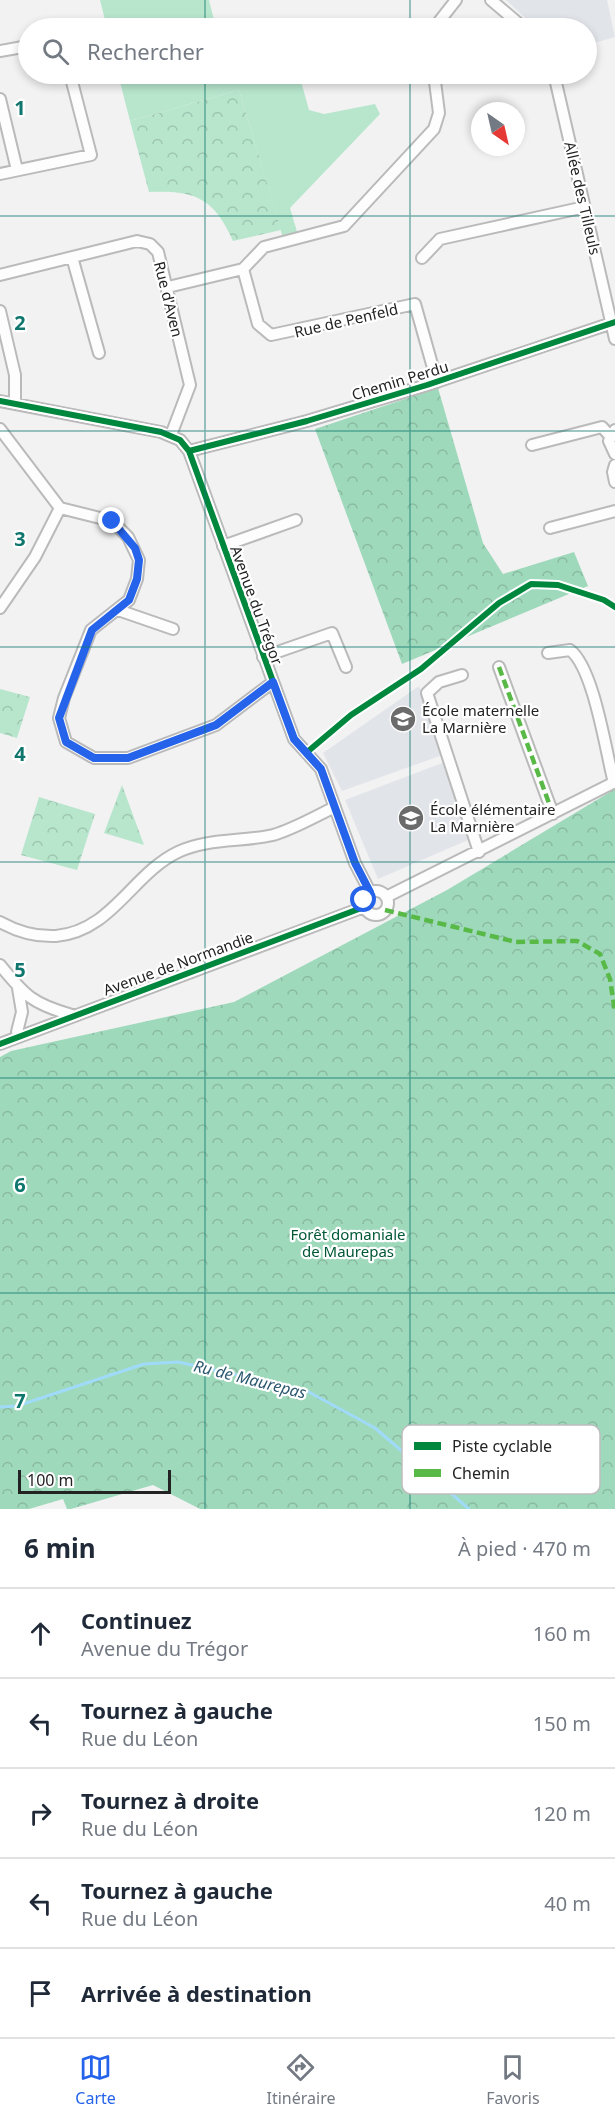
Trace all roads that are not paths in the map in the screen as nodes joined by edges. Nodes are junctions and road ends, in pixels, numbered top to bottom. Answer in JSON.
{"nodes":[{"id":1,"x":456,"y":0,"type":"edge"},
{"id":2,"x":492,"y":0,"type":"edge"},
{"id":3,"x":442,"y":18,"type":"edge"},
{"id":4,"x":513,"y":18,"type":"edge"},
{"id":5,"x":18,"y":48,"type":"edge"},
{"id":6,"x":0,"y":51,"type":"edge"},
{"id":7,"x":73,"y":84,"type":"edge"},
{"id":8,"x":435,"y":84,"type":"edge"},
{"id":9,"x":556,"y":84,"type":"edge"},
{"id":10,"x":0,"y":99,"type":"edge"},
{"id":11,"x":17,"y":170,"type":"junction"},
{"id":12,"x":0,"y":174,"type":"edge"},
{"id":13,"x":585,"y":207,"type":"junction"},
{"id":14,"x":72,"y":257,"type":"junction"},
{"id":15,"x":422,"y":258,"type":"dead end"},
{"id":16,"x":243,"y":269,"type":"junction"},
{"id":17,"x":0,"y":275,"type":"edge"},
{"id":18,"x":168,"y":287,"type":"junction"},
{"id":19,"x":0,"y":311,"type":"edge"},
{"id":20,"x":614,"y":323,"type":"edge"},
{"id":21,"x":615,"y":339,"type":"edge"},
{"id":22,"x":99,"y":353,"type":"dead end"},
{"id":23,"x":437,"y":382,"type":"junction"},
{"id":24,"x":0,"y":400,"type":"edge"},
{"id":25,"x":15,"y":402,"type":"junction"},
{"id":26,"x":613,"y":433,"type":"edge"},
{"id":27,"x":171,"y":435,"type":"junction"},
{"id":28,"x":2,"y":436,"type":"edge"},
{"id":29,"x":532,"y":445,"type":"dead end"},
{"id":30,"x":189,"y":451,"type":"junction"},
{"id":31,"x":615,"y":454,"type":"edge"},
{"id":32,"x":615,"y":465,"type":"edge"},
{"id":33,"x":615,"y":482,"type":"edge"},
{"id":34,"x":60,"y":508,"type":"junction"},
{"id":35,"x":615,"y":511,"type":"edge"},
{"id":36,"x":296,"y":520,"type":"dead end"},
{"id":37,"x":550,"y":528,"type":"dead end"},
{"id":38,"x":223,"y":546,"type":"junction"},
{"id":39,"x":0,"y":608,"type":"edge"},
{"id":40,"x":118,"y":610,"type":"junction"},
{"id":41,"x":173,"y":629,"type":"dead end"},
{"id":42,"x":548,"y":653,"type":"dead end"},
{"id":43,"x":263,"y":657,"type":"junction"},
{"id":44,"x":345,"y":667,"type":"dead end"},
{"id":45,"x":498,"y":667,"type":"dead end"},
{"id":46,"x":462,"y":675,"type":"dead end"},
{"id":47,"x":273,"y":682,"type":"junction"},
{"id":48,"x":614,"y":782,"type":"edge"},
{"id":49,"x":335,"y":807,"type":"junction"},
{"id":50,"x":553,"y":814,"type":"junction"},
{"id":51,"x":480,"y":852,"type":"junction"},
{"id":52,"x":370,"y":892,"type":"junction"},
{"id":53,"x":386,"y":897,"type":"junction"},
{"id":54,"x":364,"y":907,"type":"junction"},
{"id":55,"x":0,"y":922,"type":"edge"},
{"id":56,"x":0,"y":965,"type":"edge"},
{"id":57,"x":18,"y":988,"type":"junction"},
{"id":58,"x":54,"y":1010,"type":"junction"},
{"id":59,"x":73,"y":1016,"type":"junction"},
{"id":60,"x":53,"y":1023,"type":"junction"},
{"id":61,"x":19,"y":1036,"type":"junction"},
{"id":62,"x":0,"y":1044,"type":"edge"}],
"edges":[{"from":1,"to":3,"type":"street"},
{"from":2,"to":4,"type":"street"},
{"from":5,"to":6,"type":"street"},
{"from":7,"to":11,"type":"street"},
{"from":8,"to":16,"type":"street"},
{"from":9,"to":13,"type":"street","name":"Allée des Tilleuls"},
{"from":10,"to":11,"type":"street"},
{"from":11,"to":12,"type":"street"},
{"from":13,"to":15,"type":"street"},
{"from":13,"to":20,"type":"street","name":"Allée des Tilleuls"},
{"from":14,"to":17,"type":"street","name":"Rue d'Aven"},
{"from":14,"to":18,"type":"street","name":"Rue d'Aven"},
{"from":14,"to":22,"type":"street"},
{"from":16,"to":18,"type":"street"},
{"from":16,"to":23,"type":"street","name":"Rue de Penfeld"},
{"from":18,"to":27,"type":"street","name":"Rue d'Aven"},
{"from":19,"to":25,"type":"street"},
{"from":20,"to":21,"type":"street","name":"Allée des Tilleuls"},
{"from":20,"to":23,"type":"street","name":"Chemin Perdu"},
{"from":23,"to":30,"type":"street","name":"Chemin Perdu"},
{"from":24,"to":25,"type":"street"},
{"from":25,"to":27,"type":"street"},
{"from":26,"to":29,"type":"street"},
{"from":26,"to":31,"type":"street"},
{"from":27,"to":30,"type":"street"},
{"from":28,"to":34,"type":"street"},
{"from":30,"to":38,"type":"street","name":"Avenue du Trégor"},
{"from":32,"to":33,"type":"street"},
{"from":34,"to":39,"type":"street"},
{"from":34,"to":40,"type":"street"},
{"from":35,"to":37,"type":"street"},
{"from":36,"to":38,"type":"street"},
{"from":38,"to":43,"type":"street","name":"Avenue du Trégor"},
{"from":40,"to":41,"type":"street"},
{"from":40,"to":47,"type":"street"},
{"from":42,"to":48,"type":"street"},
{"from":43,"to":44,"type":"street"},
{"from":43,"to":47,"type":"street","name":"Avenue du Trégor"},
{"from":45,"to":50,"type":"street"},
{"from":46,"to":51,"type":"street"},
{"from":47,"to":49,"type":"street","name":"Avenue du Trégor"},
{"from":48,"to":50,"type":"street"},
{"from":49,"to":52,"type":"street","name":"Avenue du Trégor"},
{"from":49,"to":55,"type":"street"},
{"from":50,"to":51,"type":"street"},
{"from":51,"to":53,"type":"street"},
{"from":52,"to":53,"type":"street"},
{"from":52,"to":54,"type":"street"},
{"from":53,"to":54,"type":"street"},
{"from":54,"to":59,"type":"street","name":"Avenue de Normandie"},
{"from":56,"to":57,"type":"street"},
{"from":57,"to":58,"type":"street"},
{"from":57,"to":61,"type":"street"},
{"from":58,"to":59,"type":"street"},
{"from":58,"to":60,"type":"street"},
{"from":59,"to":60,"type":"street","name":"Avenue de Normandie"},
{"from":60,"to":61,"type":"street","name":"Avenue de Normandie"},
{"from":61,"to":62,"type":"street","name":"Avenue de Normandie"}]}
